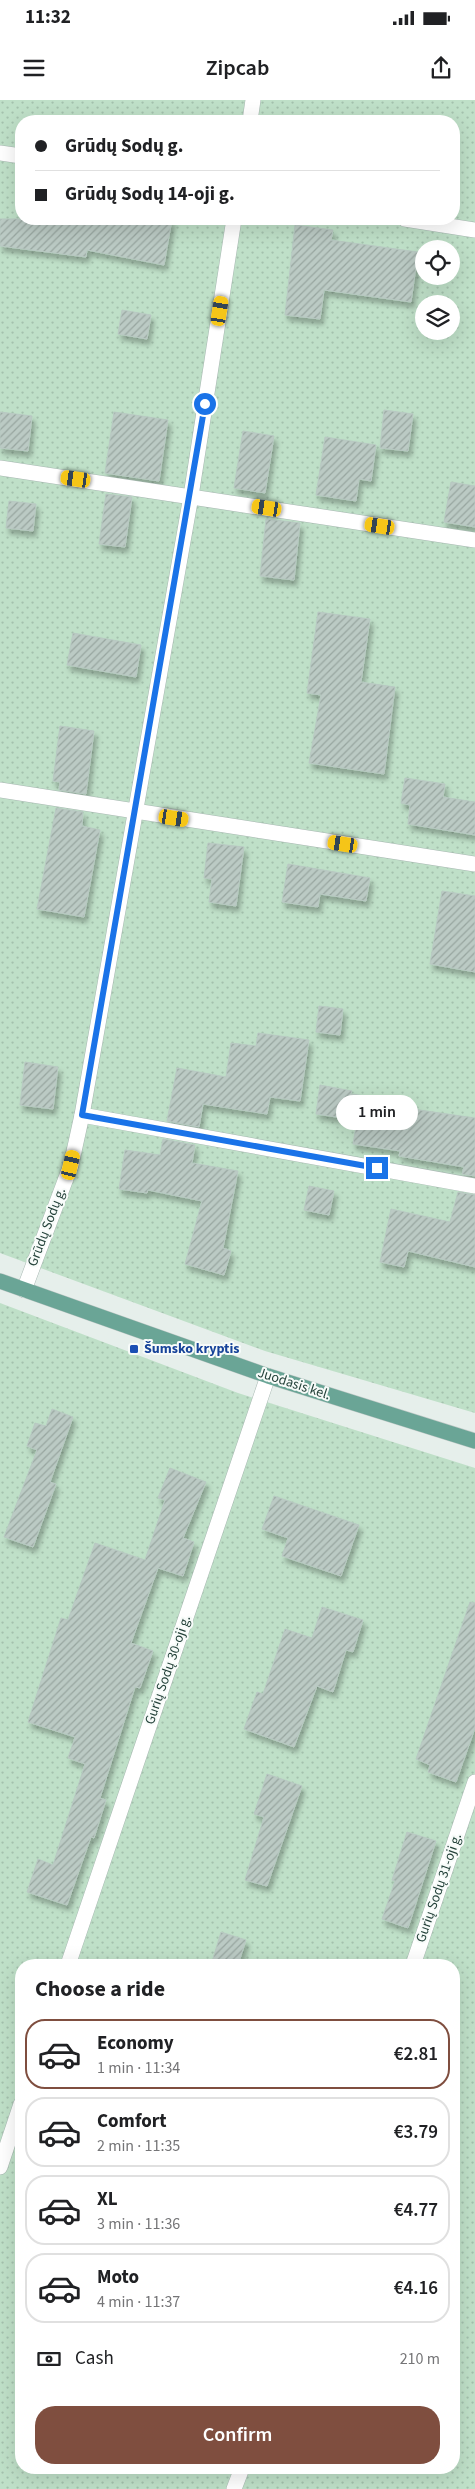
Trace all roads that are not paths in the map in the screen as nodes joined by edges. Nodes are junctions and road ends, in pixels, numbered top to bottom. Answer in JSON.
{"nodes":[{"id":1,"x":253,"y":100,"type":"edge"},
{"id":2,"x":251,"y":115,"type":"edge"},
{"id":3,"x":0,"y":153,"type":"edge"},
{"id":4,"x":15,"y":155,"type":"edge"},
{"id":5,"x":233,"y":225,"type":"edge"},
{"id":6,"x":443,"y":225,"type":"edge"},
{"id":7,"x":475,"y":230,"type":"edge"},
{"id":8,"x":0,"y":468,"type":"edge"},
{"id":9,"x":191,"y":496,"type":"junction"},
{"id":10,"x":475,"y":540,"type":"edge"},
{"id":11,"x":0,"y":790,"type":"edge"},
{"id":12,"x":136,"y":812,"type":"junction"},
{"id":13,"x":475,"y":864,"type":"edge"},
{"id":14,"x":82,"y":1115,"type":"junction"},
{"id":15,"x":475,"y":1186,"type":"edge"},
{"id":16,"x":0,"y":1282,"type":"edge"},
{"id":17,"x":24,"y":1290,"type":"junction"},
{"id":18,"x":268,"y":1376,"type":"junction"},
{"id":19,"x":475,"y":1440,"type":"edge"},
{"id":20,"x":475,"y":1782,"type":"edge"},
{"id":21,"x":70,"y":1959,"type":"edge"},
{"id":22,"x":415,"y":1959,"type":"edge"},
{"id":23,"x":14,"y":2148,"type":"edge"},
{"id":24,"x":0,"y":2167,"type":"edge"},
{"id":25,"x":240,"y":2474,"type":"edge"},
{"id":26,"x":234,"y":2489,"type":"edge"}],
"edges":[{"from":1,"to":2,"type":"street"},
{"from":3,"to":4,"type":"street"},
{"from":5,"to":9,"type":"street","name":"Grūdų Sodų g."},
{"from":6,"to":7,"type":"street"},
{"from":8,"to":9,"type":"street"},
{"from":9,"to":10,"type":"street"},
{"from":9,"to":12,"type":"street","name":"Grūdų Sodų g."},
{"from":11,"to":12,"type":"street"},
{"from":12,"to":13,"type":"street"},
{"from":12,"to":14,"type":"street","name":"Grūdų Sodų g."},
{"from":14,"to":15,"type":"street"},
{"from":14,"to":17,"type":"street","name":"Grūdų Sodų g."},
{"from":16,"to":17,"type":"main road","name":"Juodasis kel."},
{"from":17,"to":18,"type":"main road","name":"Juodasis kel."},
{"from":18,"to":19,"type":"main road","name":"Juodasis kel."},
{"from":18,"to":21,"type":"street","name":"Gurių Sodų 30-oji g."},
{"from":20,"to":22,"type":"street","name":"Gurių Sodų 31-oji g."},
{"from":23,"to":24,"type":"street"},
{"from":25,"to":26,"type":"street"}]}
